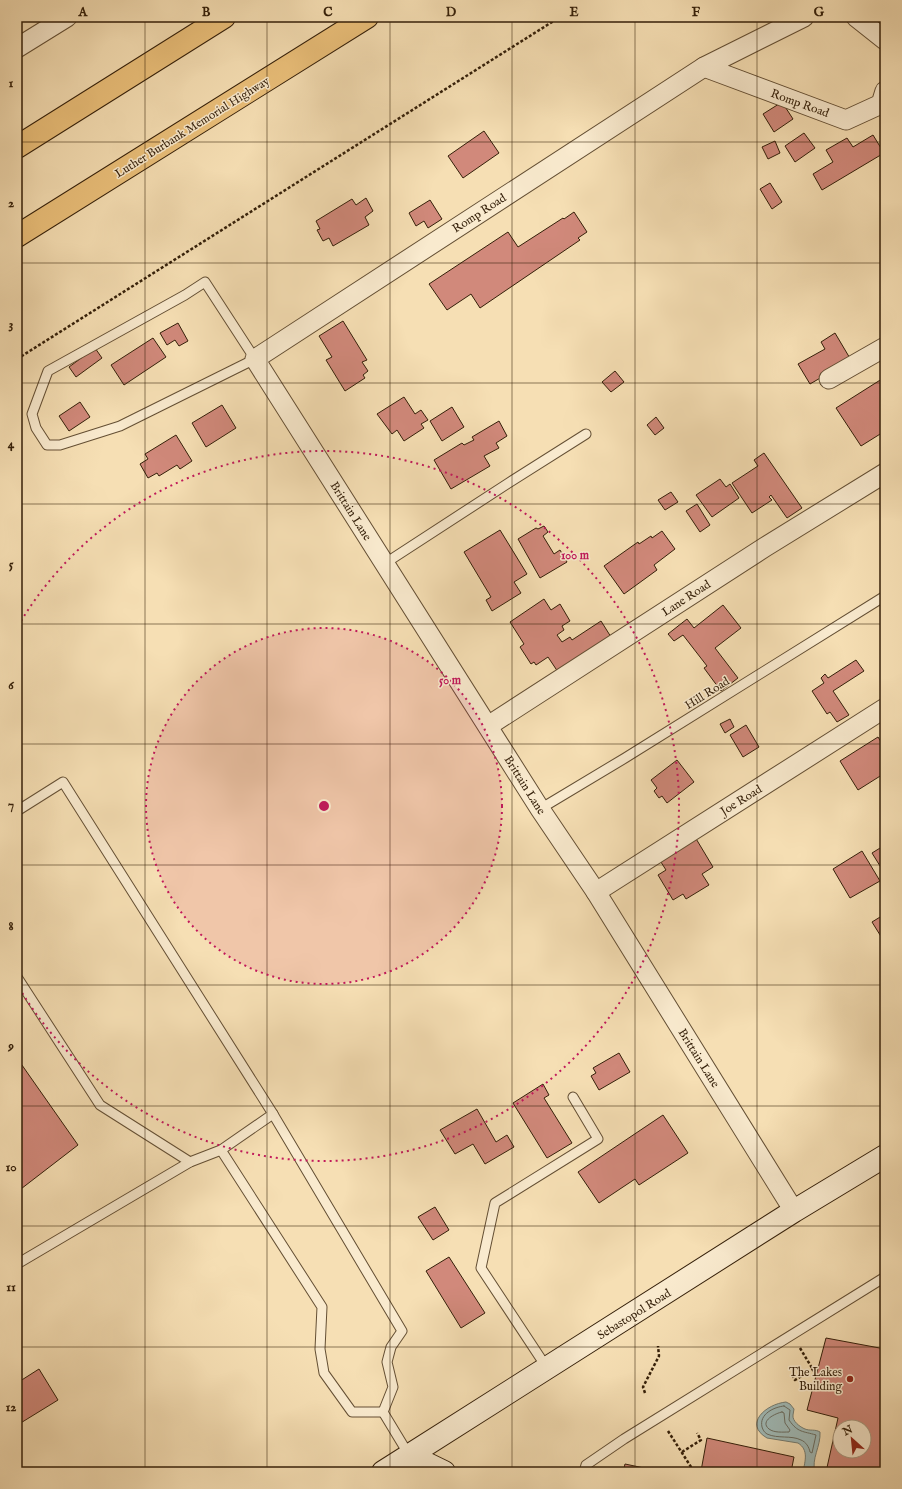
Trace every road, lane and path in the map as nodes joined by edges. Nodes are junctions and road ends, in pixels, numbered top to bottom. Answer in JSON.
{"nodes":[{"id":1,"x":224,"y":17,"type":"edge"},
{"id":2,"x":367,"y":17,"type":"edge"},
{"id":3,"x":560,"y":17,"type":"edge"},
{"id":4,"x":804,"y":17,"type":"edge"},
{"id":5,"x":856,"y":17,"type":"edge"},
{"id":6,"x":56,"y":20,"type":"edge"},
{"id":7,"x":885,"y":40,"type":"edge"},
{"id":8,"x":17,"y":48,"type":"edge"},
{"id":9,"x":704,"y":67,"type":"junction"},
{"id":10,"x":885,"y":91,"type":"edge"},
{"id":11,"x":17,"y":146,"type":"edge"},
{"id":12,"x":17,"y":236,"type":"edge"},
{"id":13,"x":885,"y":347,"type":"edge"},
{"id":14,"x":17,"y":359,"type":"edge"},
{"id":15,"x":255,"y":359,"type":"junction"},
{"id":16,"x":830,"y":379,"type":"dead end"},
{"id":17,"x":586,"y":434,"type":"dead end"},
{"id":18,"x":885,"y":473,"type":"edge"},
{"id":19,"x":384,"y":564,"type":"junction"},
{"id":20,"x":885,"y":596,"type":"edge"},
{"id":21,"x":885,"y":708,"type":"edge"},
{"id":22,"x":488,"y":726,"type":"junction"},
{"id":23,"x":540,"y":809,"type":"junction"},
{"id":24,"x":17,"y":811,"type":"edge"},
{"id":25,"x":596,"y":892,"type":"junction"},
{"id":26,"x":17,"y":977,"type":"edge"},
{"id":27,"x":573,"y":1097,"type":"dead end"},
{"id":28,"x":273,"y":1114,"type":"junction"},
{"id":29,"x":221,"y":1150,"type":"junction"},
{"id":30,"x":885,"y":1156,"type":"edge"},
{"id":31,"x":190,"y":1162,"type":"junction"},
{"id":32,"x":794,"y":1211,"type":"junction"},
{"id":33,"x":17,"y":1264,"type":"edge"},
{"id":34,"x":885,"y":1278,"type":"edge"},
{"id":35,"x":658,"y":1346,"type":"dead end"},
{"id":36,"x":800,"y":1348,"type":"dead end"},
{"id":37,"x":547,"y":1368,"type":"junction"},
{"id":38,"x":813,"y":1369,"type":"junction"},
{"id":39,"x":815,"y":1373,"type":"dead end"},
{"id":40,"x":792,"y":1375,"type":"dead end"},
{"id":41,"x":645,"y":1393,"type":"dead end"},
{"id":42,"x":383,"y":1412,"type":"junction"},
{"id":43,"x":668,"y":1431,"type":"dead end"},
{"id":44,"x":697,"y":1433,"type":"dead end"},
{"id":45,"x":682,"y":1452,"type":"junction"},
{"id":46,"x":410,"y":1464,"type":"edge"},
{"id":47,"x":693,"y":1470,"type":"dead end"},
{"id":48,"x":383,"y":1472,"type":"edge"},
{"id":49,"x":444,"y":1472,"type":"edge"},
{"id":50,"x":584,"y":1472,"type":"edge"}],
"edges":[{"from":1,"to":11,"type":"highway"},
{"from":2,"to":12,"type":"highway","name":"Luther Burbank Memorial Highway"},
{"from":3,"to":14,"type":"path"},
{"from":4,"to":9,"type":"street","name":"Romp Road"},
{"from":5,"to":7,"type":"street"},
{"from":6,"to":8,"type":"street"},
{"from":9,"to":10,"type":"street","name":"Romp Road"},
{"from":9,"to":15,"type":"street","name":"Romp Road"},
{"from":13,"to":16,"type":"street"},
{"from":15,"to":15,"type":"lane"},
{"from":15,"to":19,"type":"street","name":"Brittain Lane"},
{"from":17,"to":19,"type":"lane"},
{"from":18,"to":22,"type":"street","name":"Lane Road"},
{"from":19,"to":22,"type":"street","name":"Brittain Lane"},
{"from":20,"to":23,"type":"lane","name":"Hill Road"},
{"from":21,"to":25,"type":"street","name":"Joe Road"},
{"from":22,"to":23,"type":"street","name":"Brittain Lane"},
{"from":23,"to":25,"type":"street","name":"Brittain Lane"},
{"from":24,"to":28,"type":"lane"},
{"from":25,"to":32,"type":"street","name":"Brittain Lane"},
{"from":26,"to":31,"type":"lane"},
{"from":27,"to":37,"type":"lane"},
{"from":28,"to":29,"type":"lane"},
{"from":28,"to":42,"type":"lane"},
{"from":29,"to":31,"type":"lane"},
{"from":29,"to":42,"type":"lane"},
{"from":30,"to":32,"type":"main road","name":"Sebastopol Road"},
{"from":31,"to":33,"type":"lane"},
{"from":32,"to":37,"type":"main road","name":"Sebastopol Road"},
{"from":34,"to":50,"type":"lane"},
{"from":35,"to":41,"type":"path"},
{"from":36,"to":38,"type":"path"},
{"from":37,"to":46,"type":"main road","name":"Sebastopol Road"},
{"from":38,"to":39,"type":"path"},
{"from":38,"to":40,"type":"path"},
{"from":42,"to":46,"type":"lane"},
{"from":43,"to":45,"type":"path"},
{"from":44,"to":45,"type":"path"},
{"from":45,"to":47,"type":"path"},
{"from":46,"to":48,"type":"main road","name":"Sebastopol Road"},
{"from":46,"to":49,"type":"main road"}]}
